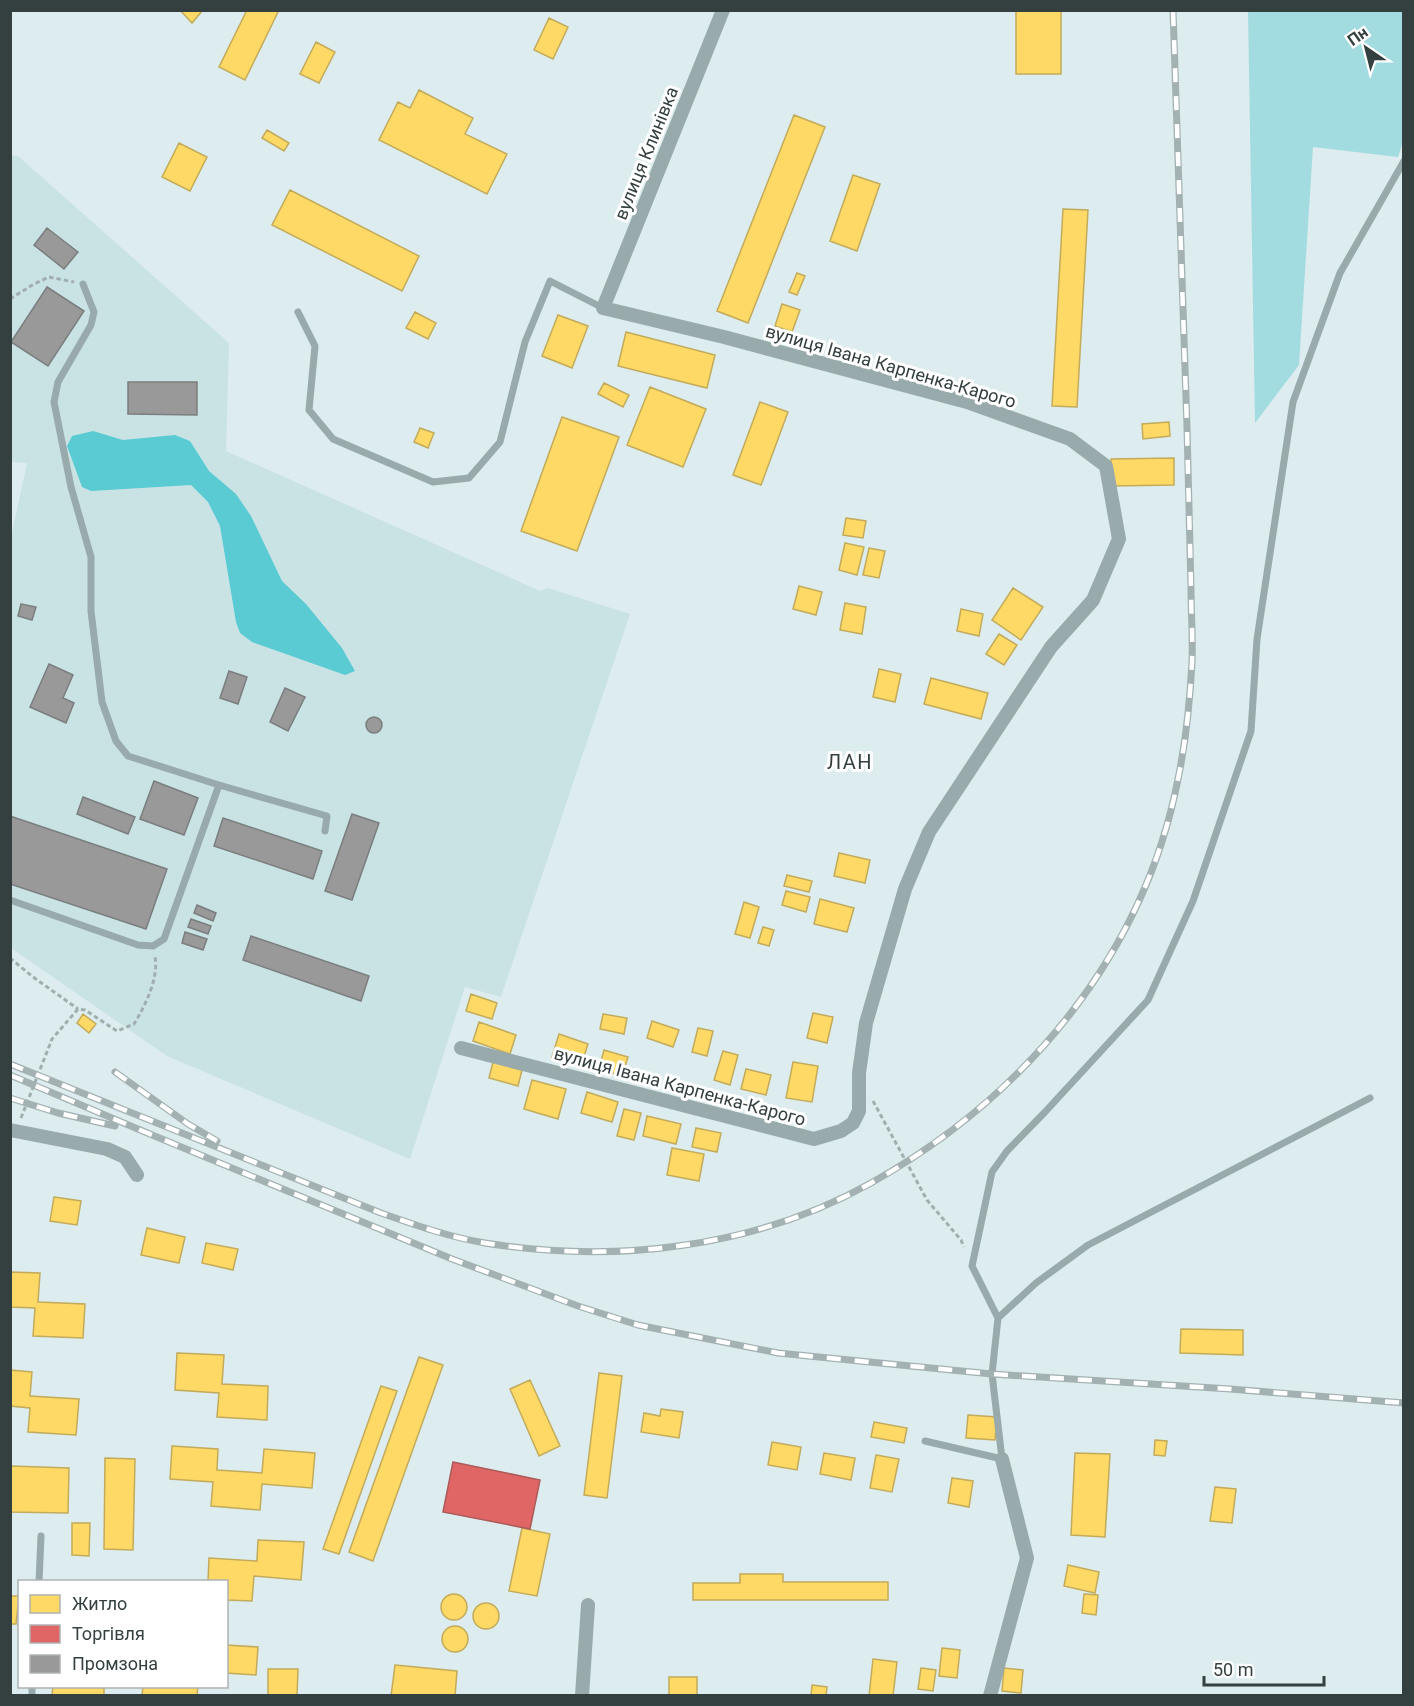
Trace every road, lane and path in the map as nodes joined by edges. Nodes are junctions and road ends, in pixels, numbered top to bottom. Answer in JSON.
{"nodes":[{"id":1,"x":723,"y":10,"type":"edge"},
{"id":2,"x":1404,"y":161,"type":"edge"},
{"id":3,"x":83,"y":284,"type":"joint"},
{"id":4,"x":10,"y":299,"type":"edge"},
{"id":5,"x":603,"y":308,"type":"junction"},
{"id":6,"x":298,"y":312,"type":"dead end"},
{"id":7,"x":219,"y":786,"type":"junction"},
{"id":8,"x":325,"y":831,"type":"dead end"},
{"id":9,"x":10,"y":900,"type":"edge"},
{"id":10,"x":153,"y":946,"type":"junction"},
{"id":11,"x":10,"y":958,"type":"edge"},
{"id":12,"x":78,"y":1009,"type":"junction"},
{"id":13,"x":461,"y":1048,"type":"dead end"},
{"id":14,"x":859,"y":1073,"type":"junction"},
{"id":15,"x":1370,"y":1098,"type":"dead end"},
{"id":16,"x":12,"y":1130,"type":"edge"},
{"id":17,"x":137,"y":1175,"type":"dead end"},
{"id":18,"x":972,"y":1266,"type":"junction"},
{"id":19,"x":998,"y":1318,"type":"junction"},
{"id":20,"x":925,"y":1441,"type":"dead end"},
{"id":21,"x":1002,"y":1459,"type":"junction"},
{"id":22,"x":41,"y":1536,"type":"dead end"},
{"id":23,"x":39,"y":1580,"type":"edge"},
{"id":24,"x":588,"y":1605,"type":"dead end"},
{"id":25,"x":582,"y":1695,"type":"edge"},
{"id":26,"x":990,"y":1695,"type":"edge"}],
"edges":[{"from":1,"to":5,"type":"street","name":"вулиця Клинівка"},
{"from":2,"to":18,"type":"lane"},
{"from":3,"to":4,"type":"path"},
{"from":3,"to":7,"type":"lane"},
{"from":5,"to":6,"type":"lane"},
{"from":5,"to":14,"type":"street","name":"вулиця Івана Карпенка-Карого"},
{"from":7,"to":8,"type":"lane"},
{"from":7,"to":10,"type":"lane"},
{"from":9,"to":10,"type":"lane"},
{"from":10,"to":12,"type":"path"},
{"from":11,"to":12,"type":"path"},
{"from":12,"to":16,"type":"path"},
{"from":13,"to":14,"type":"street","name":"вулиця Івана Карпенка-Карого"},
{"from":14,"to":18,"type":"path"},
{"from":15,"to":19,"type":"lane"},
{"from":16,"to":17,"type":"street"},
{"from":18,"to":19,"type":"lane"},
{"from":19,"to":21,"type":"lane"},
{"from":20,"to":21,"type":"lane"},
{"from":21,"to":26,"type":"street"},
{"from":22,"to":23,"type":"lane"},
{"from":24,"to":25,"type":"street"}]}
